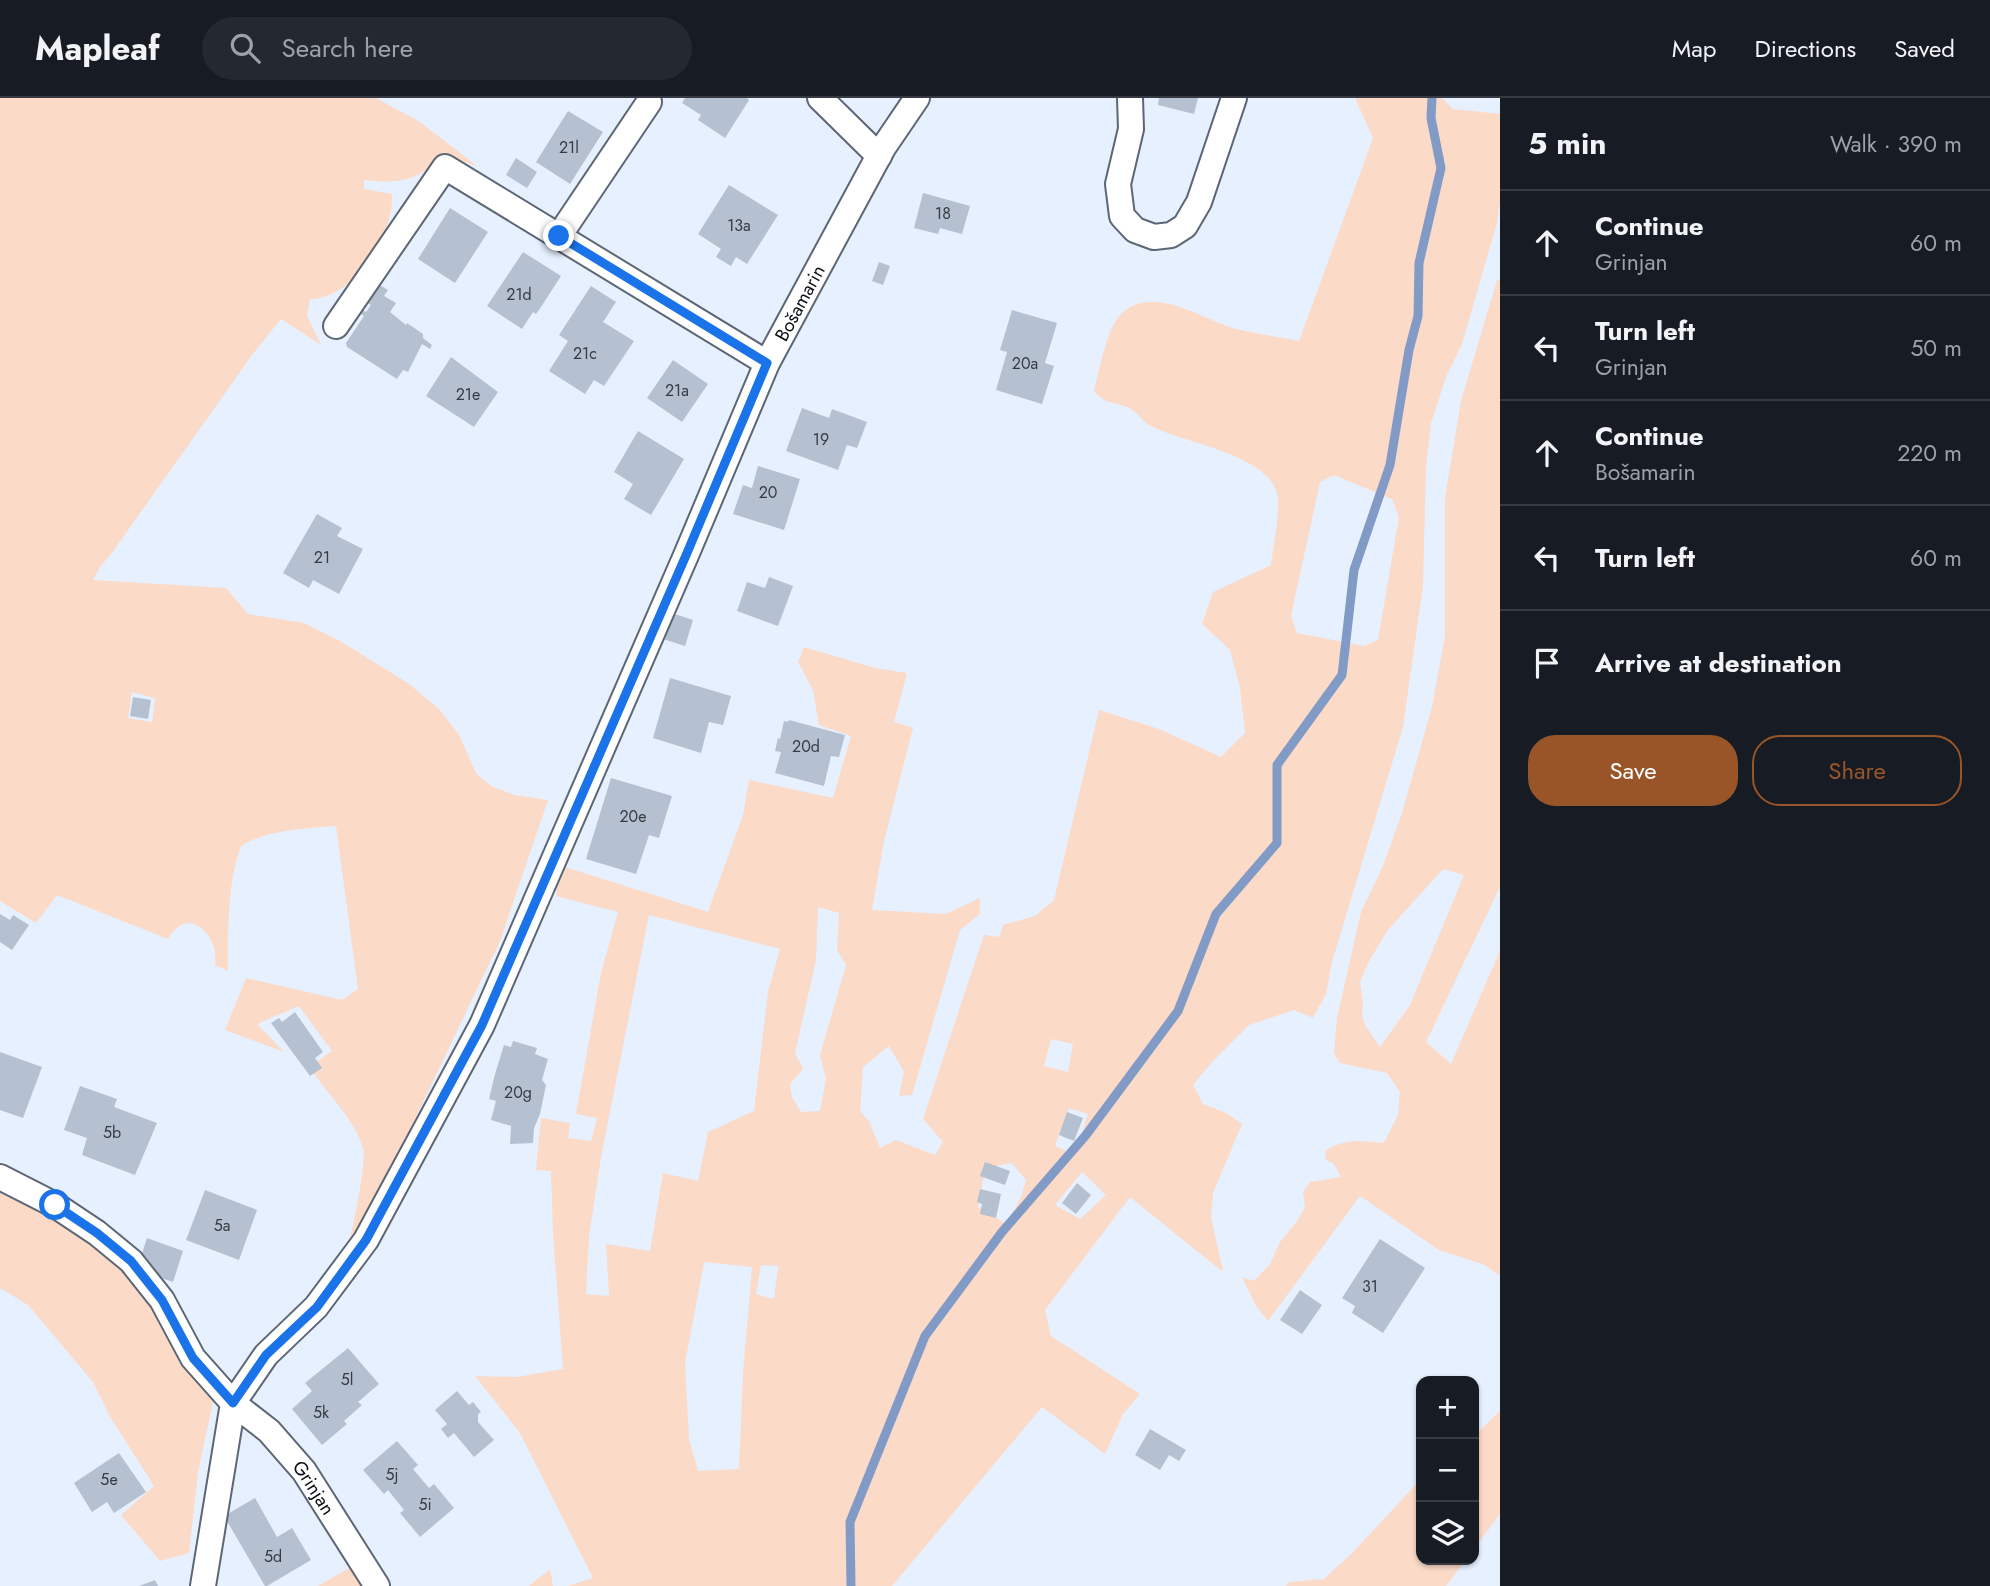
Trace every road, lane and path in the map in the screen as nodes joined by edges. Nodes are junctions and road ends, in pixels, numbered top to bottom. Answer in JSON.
{"nodes":[{"id":1,"x":820,"y":98,"type":"edge"},
{"id":2,"x":917,"y":98,"type":"edge"},
{"id":3,"x":1130,"y":98,"type":"edge"},
{"id":4,"x":1234,"y":98,"type":"edge"},
{"id":5,"x":649,"y":102,"type":"dead end"},
{"id":6,"x":878,"y":156,"type":"junction"},
{"id":7,"x":559,"y":236,"type":"junction"},
{"id":8,"x":336,"y":327,"type":"dead end"},
{"id":9,"x":767,"y":363,"type":"junction"},
{"id":10,"x":0,"y":1177,"type":"edge"},
{"id":11,"x":233,"y":1403,"type":"junction"},
{"id":12,"x":203,"y":1586,"type":"edge"},
{"id":13,"x":377,"y":1586,"type":"edge"}],
"edges":[{"from":1,"to":6,"type":"street"},
{"from":2,"to":6,"type":"street","name":"Bošamarin"},
{"from":3,"to":4,"type":"street"},
{"from":5,"to":7,"type":"street"},
{"from":6,"to":9,"type":"street","name":"Bošamarin"},
{"from":7,"to":8,"type":"street"},
{"from":7,"to":9,"type":"street"},
{"from":9,"to":11,"type":"street","name":"Bošamarin"},
{"from":10,"to":11,"type":"street","name":"Grinjan"},
{"from":11,"to":12,"type":"street"},
{"from":11,"to":13,"type":"street","name":"Grinjan"}]}
